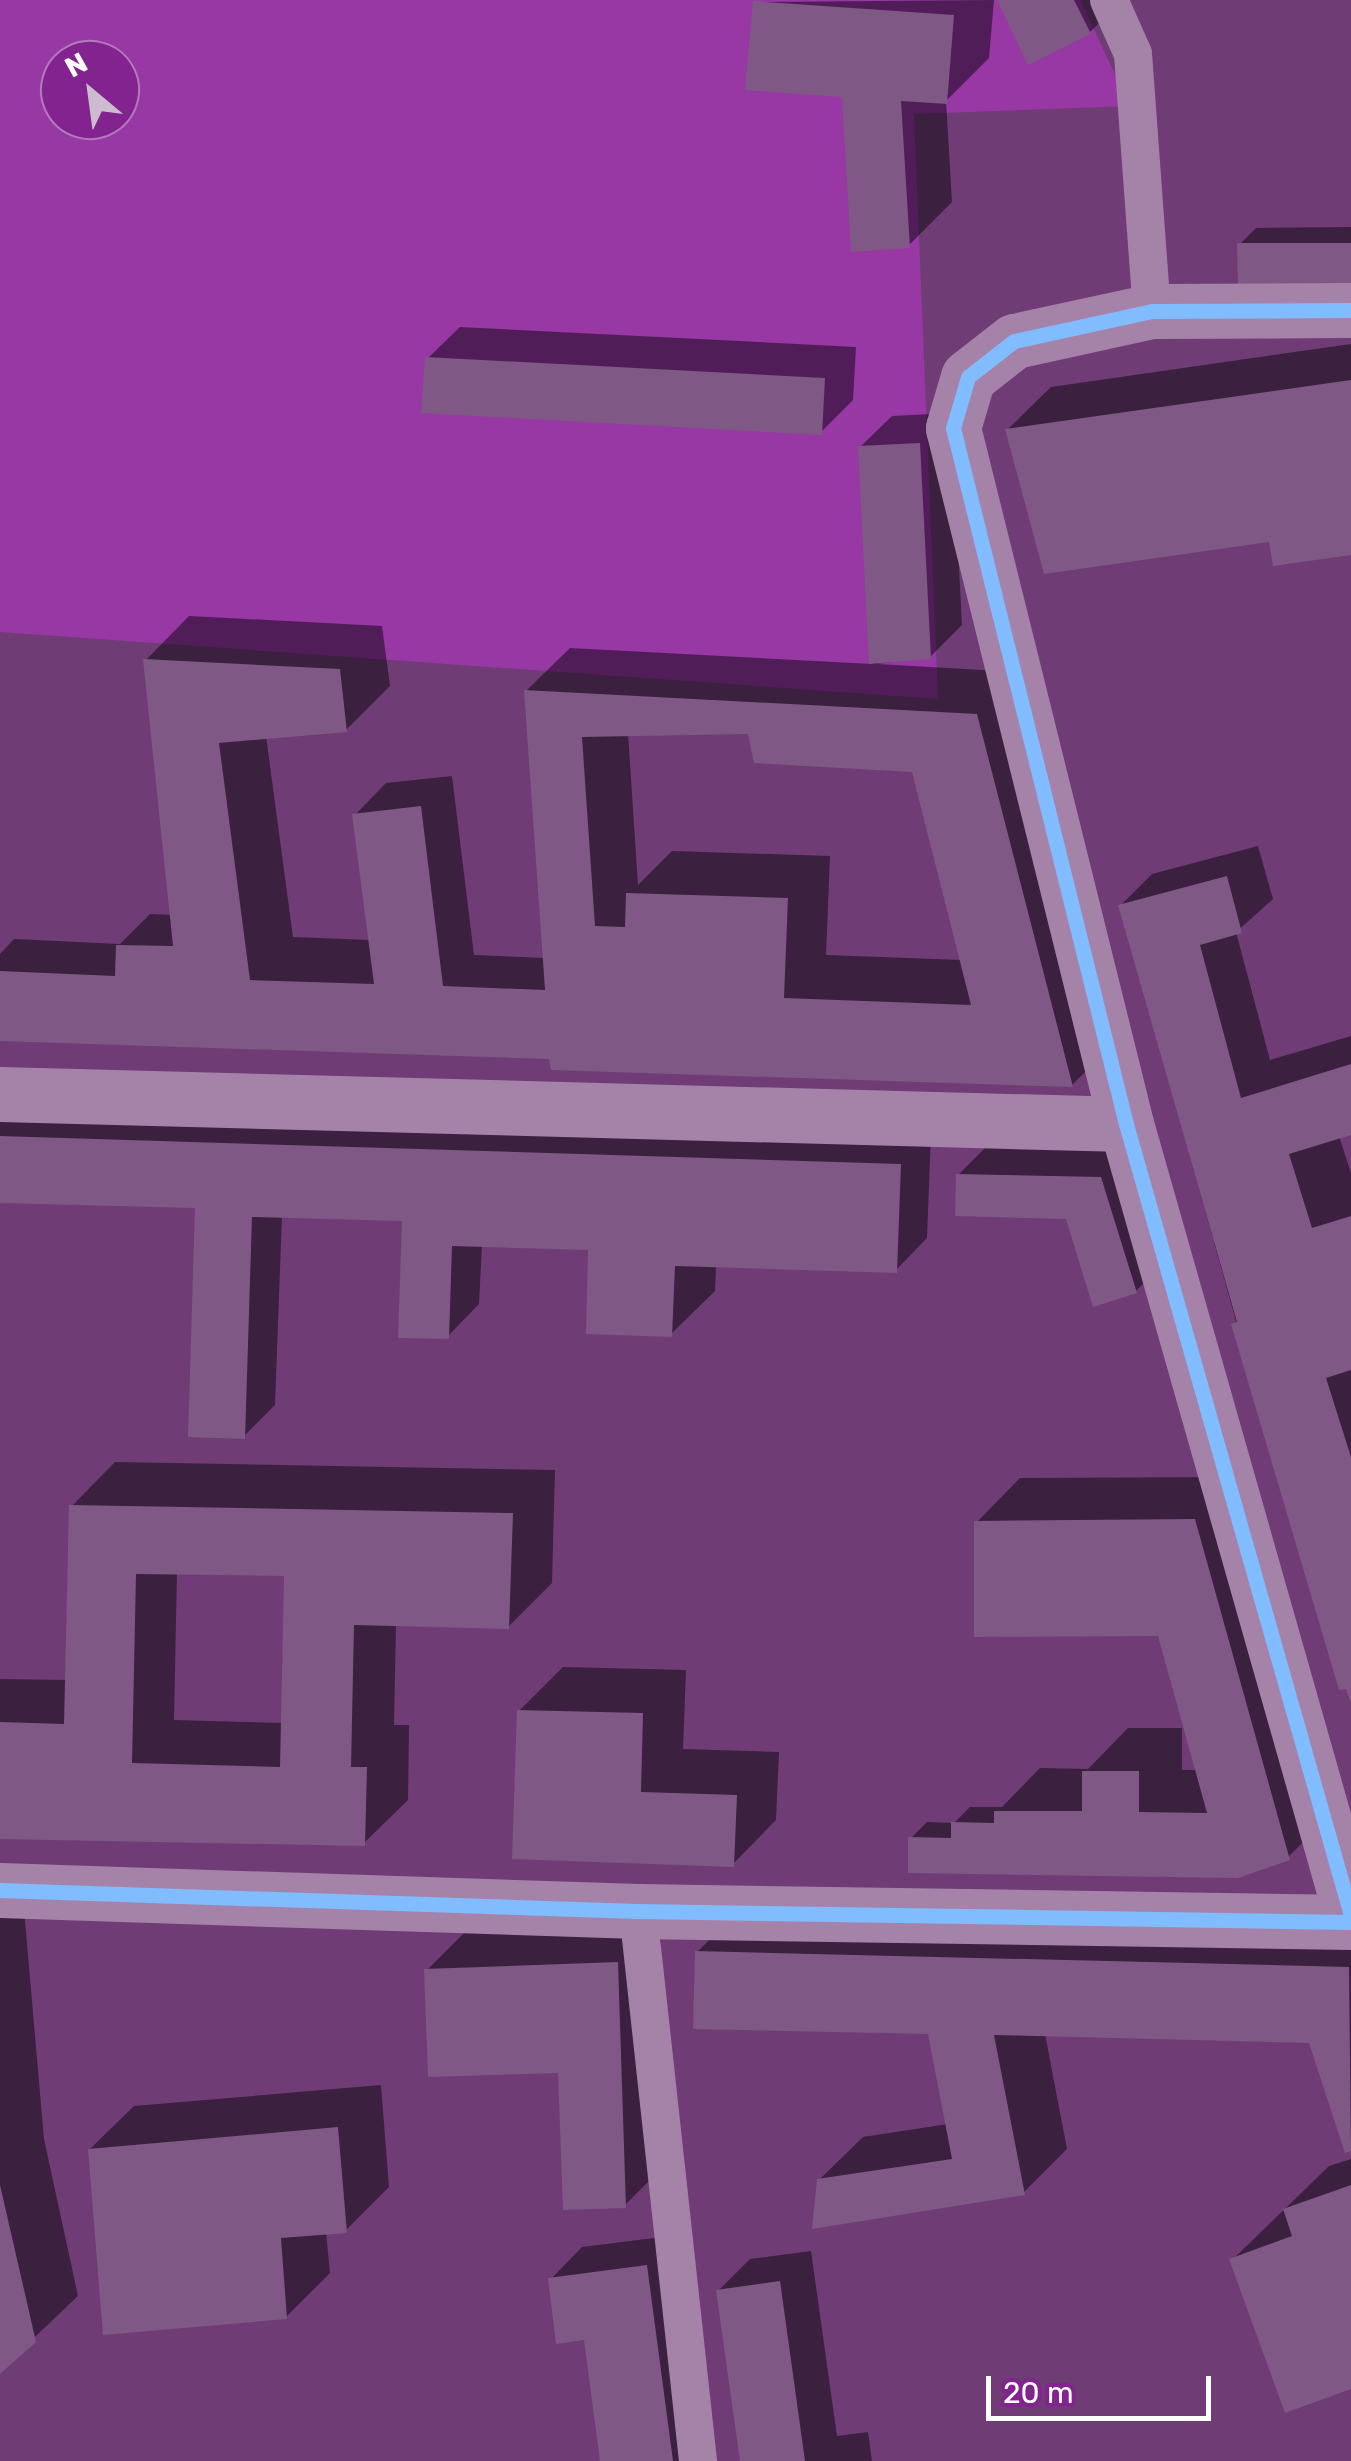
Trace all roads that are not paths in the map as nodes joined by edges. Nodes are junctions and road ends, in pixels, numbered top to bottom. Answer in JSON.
{"nodes":[{"id":1,"x":1110,"y":0,"type":"edge"},
{"id":2,"x":1152,"y":310,"type":"junction"},
{"id":3,"x":1351,"y":310,"type":"edge"},
{"id":4,"x":0,"y":1094,"type":"edge"},
{"id":5,"x":1126,"y":1124,"type":"junction"},
{"id":6,"x":0,"y":1890,"type":"edge"},
{"id":7,"x":638,"y":1911,"type":"junction"},
{"id":8,"x":1351,"y":1919,"type":"edge"},
{"id":9,"x":698,"y":2461,"type":"edge"}],
"edges":[{"from":1,"to":2,"type":"lane"},
{"from":2,"to":3,"type":"street"},
{"from":2,"to":5,"type":"street"},
{"from":4,"to":5,"type":"street"},
{"from":5,"to":8,"type":"street"},
{"from":6,"to":7,"type":"street"},
{"from":7,"to":8,"type":"street"},
{"from":7,"to":9,"type":"lane"}]}
